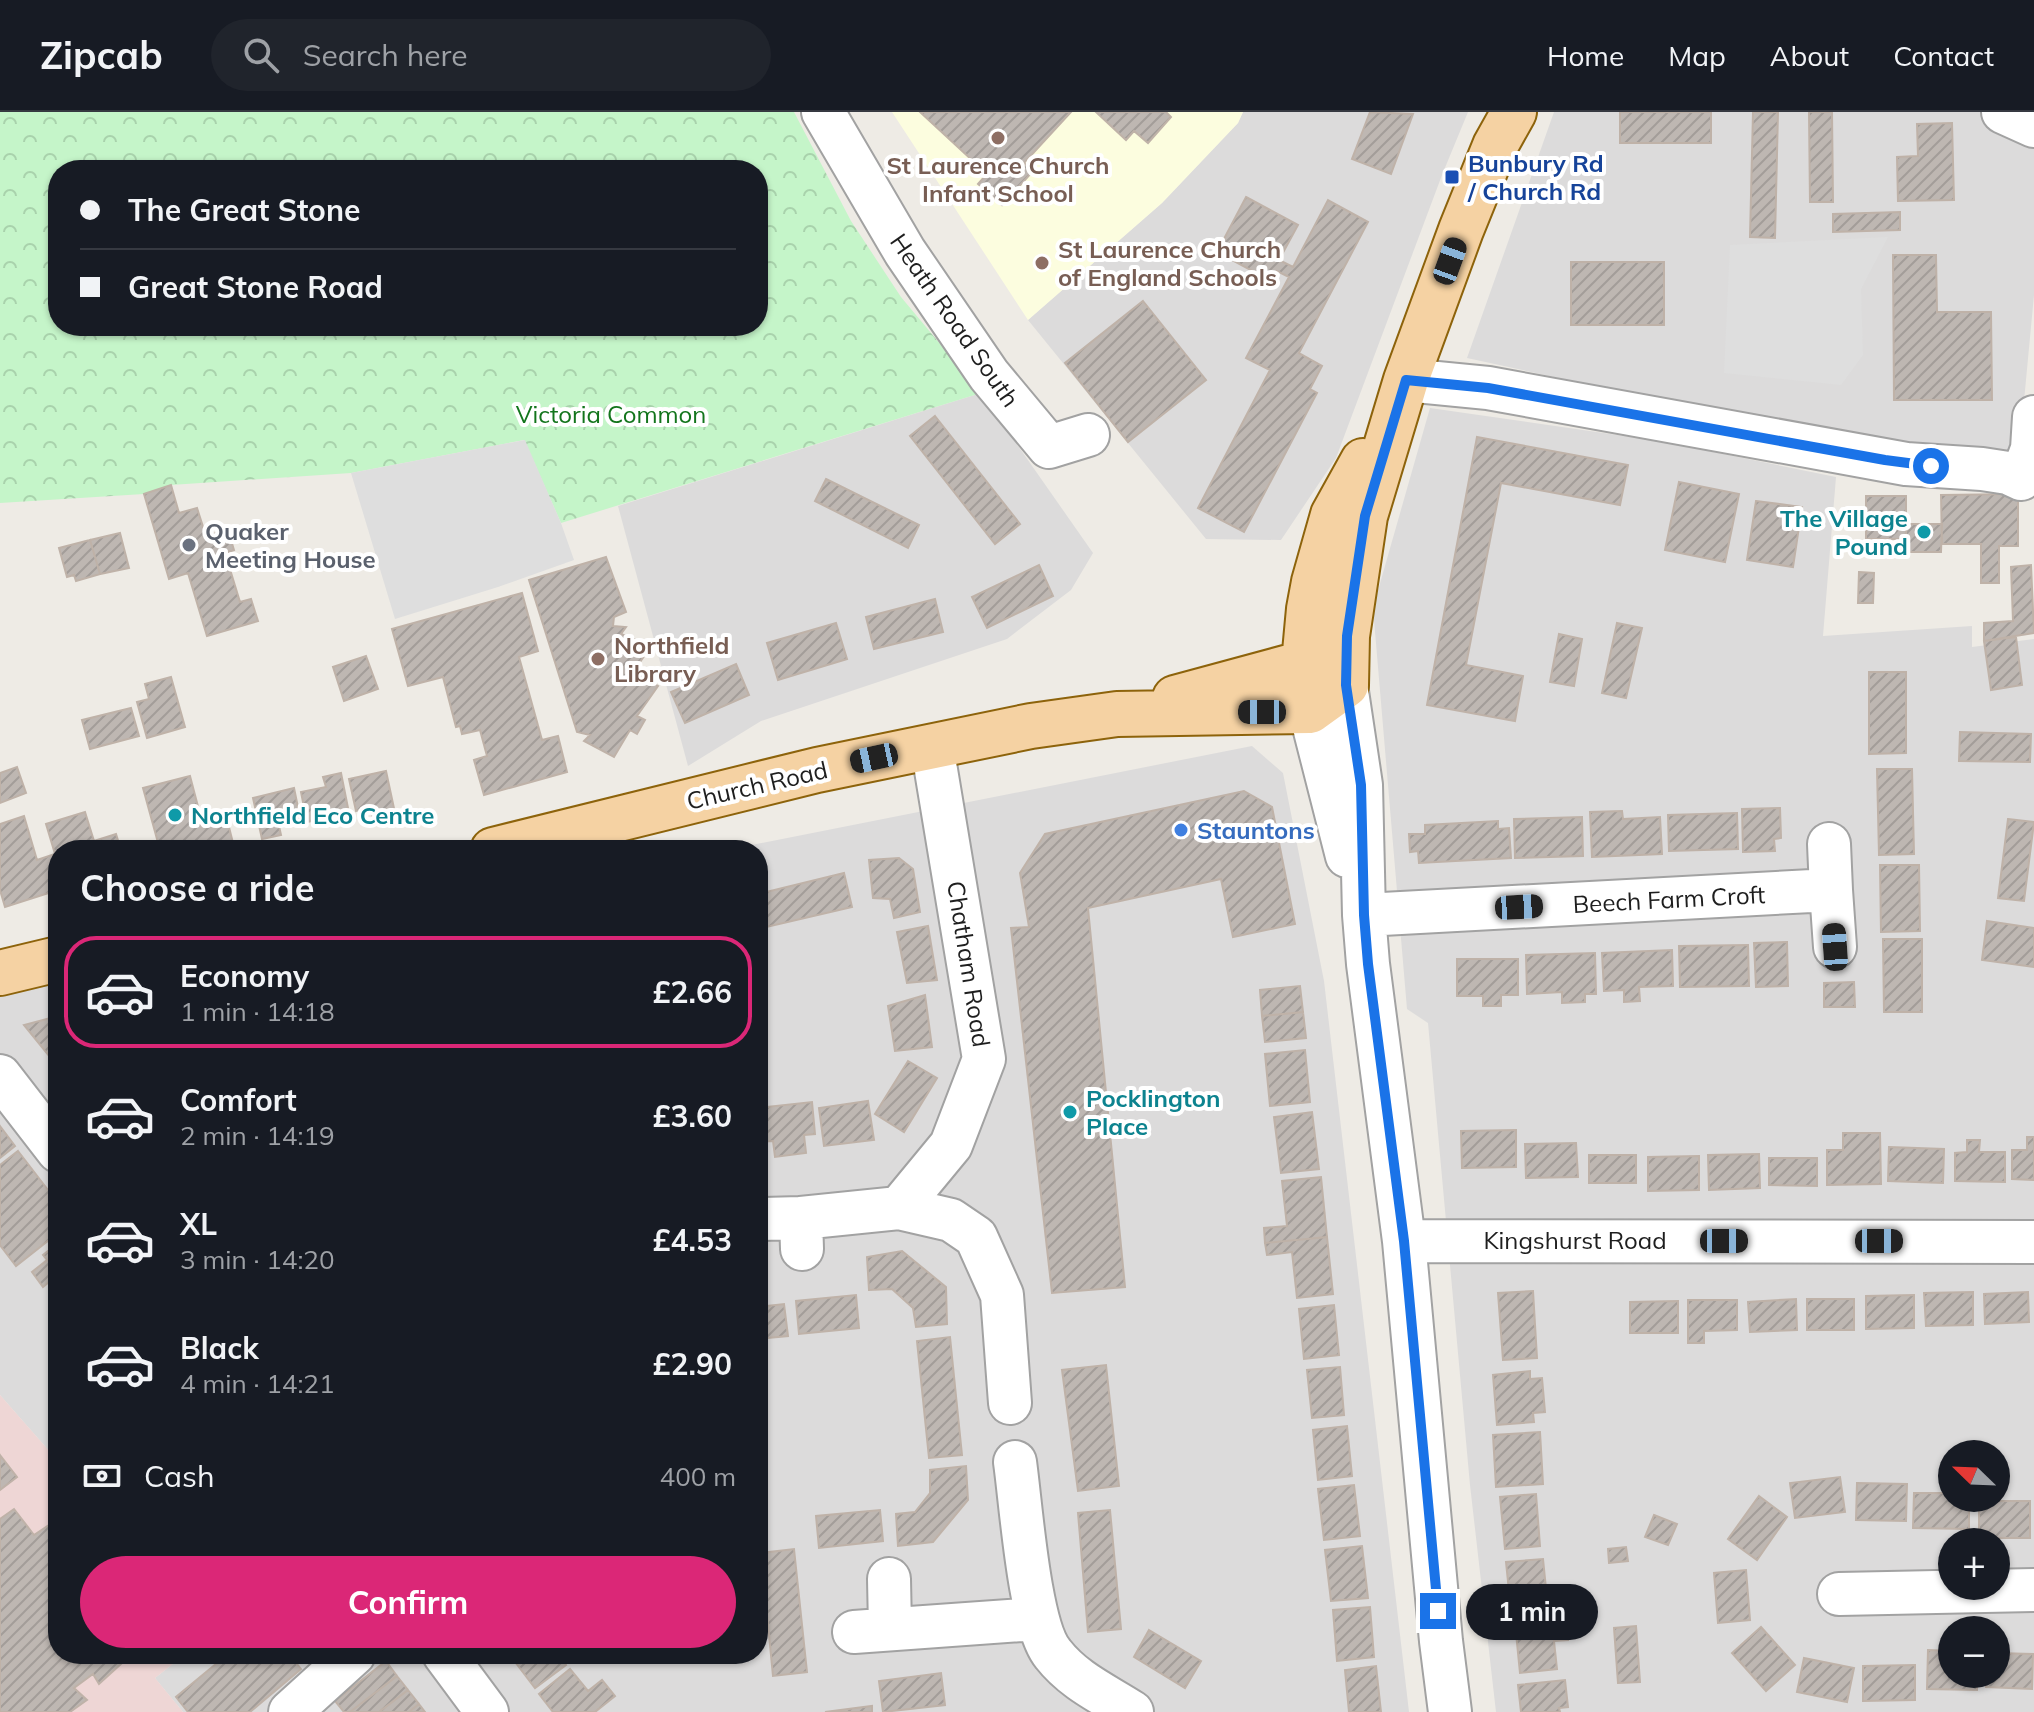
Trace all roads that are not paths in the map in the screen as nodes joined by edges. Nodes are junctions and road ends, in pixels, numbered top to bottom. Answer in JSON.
{"nodes":[{"id":1,"x":823,"y":112,"type":"edge"},
{"id":2,"x":1514,"y":112,"type":"edge"},
{"id":3,"x":1406,"y":380,"type":"junction"},
{"id":4,"x":2034,"y":417,"type":"edge"},
{"id":5,"x":1088,"y":435,"type":"dead end"},
{"id":6,"x":2028,"y":492,"type":"edge"},
{"id":7,"x":1304,"y":663,"type":"junction"},
{"id":8,"x":1346,"y":685,"type":"junction"},
{"id":9,"x":1310,"y":711,"type":"junction"},
{"id":10,"x":1117,"y":714,"type":"junction"},
{"id":11,"x":932,"y":746,"type":"junction"},
{"id":12,"x":533,"y":840,"type":"edge"},
{"id":13,"x":1829,"y":844,"type":"dead end"},
{"id":14,"x":1831,"y":890,"type":"junction"},
{"id":15,"x":1364,"y":915,"type":"junction"},
{"id":16,"x":1835,"y":947,"type":"dead end"},
{"id":17,"x":48,"y":961,"type":"edge"},
{"id":18,"x":0,"y":973,"type":"edge"},
{"id":19,"x":0,"y":1076,"type":"edge"},
{"id":20,"x":48,"y":1138,"type":"edge"},
{"id":21,"x":899,"y":1208,"type":"junction"},
{"id":22,"x":768,"y":1222,"type":"edge"},
{"id":23,"x":1404,"y":1241,"type":"junction"},
{"id":24,"x":2034,"y":1242,"type":"edge"},
{"id":25,"x":1010,"y":1403,"type":"dead end"},
{"id":26,"x":1015,"y":1462,"type":"dead end"},
{"id":27,"x":889,"y":1579,"type":"dead end"},
{"id":28,"x":2034,"y":1590,"type":"edge"},
{"id":29,"x":1839,"y":1594,"type":"dead end"},
{"id":30,"x":1036,"y":1619,"type":"junction"},
{"id":31,"x":343,"y":1664,"type":"edge"},
{"id":32,"x":451,"y":1664,"type":"edge"},
{"id":33,"x":290,"y":1712,"type":"edge"},
{"id":34,"x":487,"y":1712,"type":"edge"},
{"id":35,"x":1132,"y":1712,"type":"edge"},
{"id":36,"x":1450,"y":1712,"type":"edge"}],
"edges":[{"from":1,"to":5,"type":"street","name":"Heath Road South"},
{"from":2,"to":3,"type":"main road"},
{"from":3,"to":6,"type":"street"},
{"from":3,"to":7,"type":"main road"},
{"from":3,"to":8,"type":"main road"},
{"from":4,"to":6,"type":"street"},
{"from":7,"to":8,"type":"main road"},
{"from":7,"to":9,"type":"main road"},
{"from":7,"to":10,"type":"main road","name":"Church Road"},
{"from":8,"to":9,"type":"main road"},
{"from":8,"to":15,"type":"street"},
{"from":9,"to":10,"type":"main road","name":"Church Road"},
{"from":9,"to":15,"type":"street"},
{"from":10,"to":11,"type":"main road","name":"Church Road"},
{"from":11,"to":12,"type":"main road","name":"Church Road"},
{"from":11,"to":21,"type":"street","name":"Chatham Road"},
{"from":13,"to":14,"type":"street"},
{"from":14,"to":15,"type":"street","name":"Beech Farm Croft"},
{"from":14,"to":16,"type":"street"},
{"from":15,"to":23,"type":"street"},
{"from":17,"to":18,"type":"main road"},
{"from":19,"to":20,"type":"street"},
{"from":21,"to":22,"type":"street"},
{"from":21,"to":25,"type":"street"},
{"from":23,"to":24,"type":"street","name":"Kingshurst Road"},
{"from":23,"to":36,"type":"street"},
{"from":26,"to":30,"type":"street"},
{"from":27,"to":30,"type":"street"},
{"from":28,"to":29,"type":"street"},
{"from":30,"to":35,"type":"street"},
{"from":31,"to":33,"type":"street"},
{"from":32,"to":34,"type":"street"}]}
